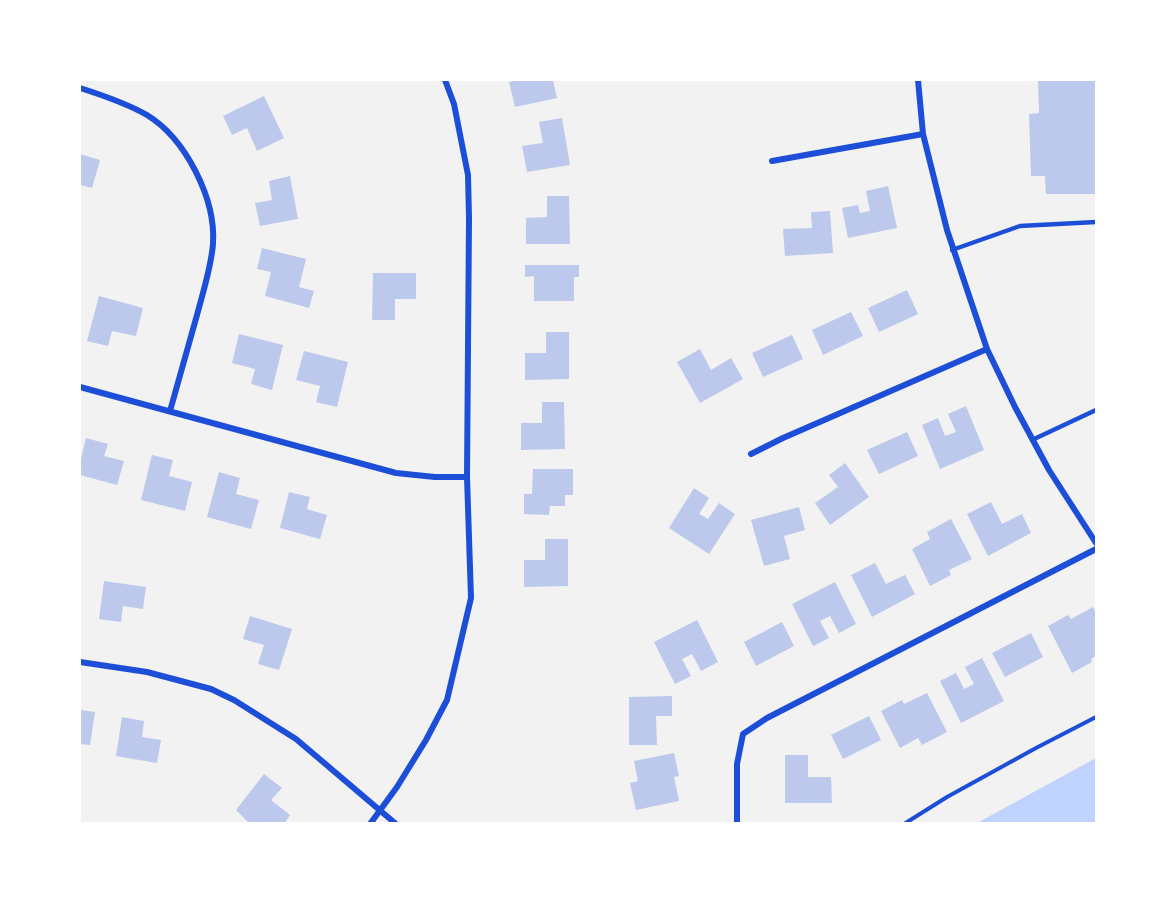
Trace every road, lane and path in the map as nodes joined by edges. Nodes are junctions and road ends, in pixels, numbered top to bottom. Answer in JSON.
{"nodes":[{"id":1,"x":445,"y":80,"type":"edge"},
{"id":2,"x":918,"y":80,"type":"edge"},
{"id":3,"x":80,"y":88,"type":"edge"},
{"id":4,"x":923,"y":134,"type":"junction"},
{"id":5,"x":772,"y":161,"type":"dead end"},
{"id":6,"x":1096,"y":222,"type":"edge"},
{"id":7,"x":952,"y":250,"type":"junction"},
{"id":8,"x":987,"y":349,"type":"junction"},
{"id":9,"x":80,"y":387,"type":"edge"},
{"id":10,"x":1096,"y":410,"type":"edge"},
{"id":11,"x":170,"y":411,"type":"junction"},
{"id":12,"x":1032,"y":440,"type":"junction"},
{"id":13,"x":751,"y":454,"type":"dead end"},
{"id":14,"x":467,"y":477,"type":"junction"},
{"id":15,"x":1096,"y":543,"type":"edge"},
{"id":16,"x":1096,"y":549,"type":"edge"},
{"id":17,"x":80,"y":662,"type":"edge"},
{"id":18,"x":1096,"y":717,"type":"edge"},
{"id":19,"x":381,"y":810,"type":"junction"},
{"id":20,"x":370,"y":824,"type":"edge"},
{"id":21,"x":396,"y":824,"type":"edge"},
{"id":22,"x":737,"y":824,"type":"edge"},
{"id":23,"x":904,"y":824,"type":"edge"}],
"edges":[{"from":1,"to":14,"type":"street"},
{"from":2,"to":4,"type":"street"},
{"from":3,"to":11,"type":"street"},
{"from":4,"to":5,"type":"street"},
{"from":4,"to":7,"type":"street"},
{"from":6,"to":7,"type":"lane"},
{"from":7,"to":8,"type":"street"},
{"from":8,"to":12,"type":"street"},
{"from":8,"to":13,"type":"street"},
{"from":9,"to":11,"type":"street"},
{"from":10,"to":12,"type":"lane"},
{"from":11,"to":14,"type":"street"},
{"from":12,"to":15,"type":"street"},
{"from":14,"to":19,"type":"street"},
{"from":16,"to":22,"type":"street"},
{"from":17,"to":19,"type":"street"},
{"from":18,"to":23,"type":"path"},
{"from":19,"to":20,"type":"street"},
{"from":19,"to":21,"type":"street"}]}
